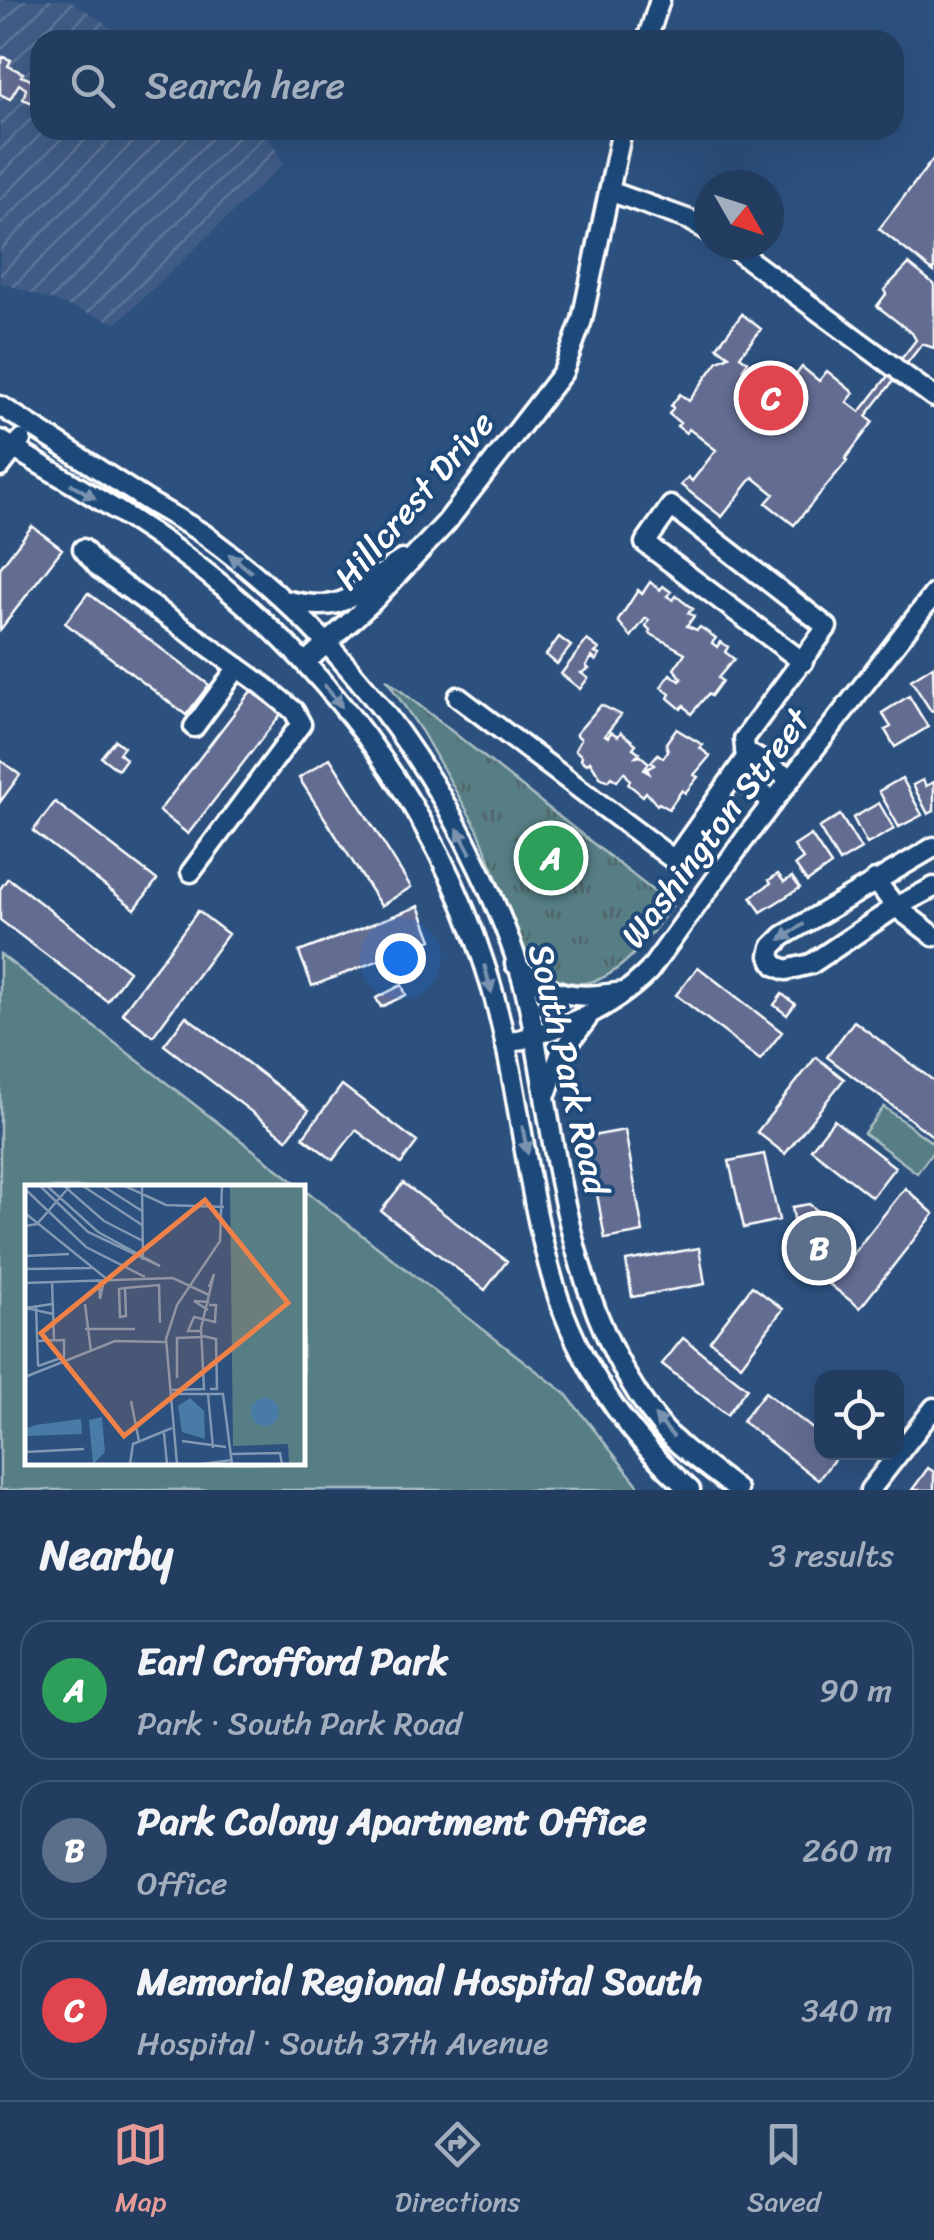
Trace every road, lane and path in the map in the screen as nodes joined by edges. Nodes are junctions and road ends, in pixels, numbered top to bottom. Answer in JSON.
{"nodes":[{"id":1,"x":660,"y":0,"type":"edge"},
{"id":2,"x":650,"y":30,"type":"edge"},
{"id":3,"x":620,"y":140,"type":"edge"},
{"id":4,"x":609,"y":191,"type":"junction"},
{"id":5,"x":694,"y":223,"type":"edge"},
{"id":6,"x":749,"y":260,"type":"edge"},
{"id":7,"x":934,"y":398,"type":"edge"},
{"id":8,"x":0,"y":406,"type":"edge"},
{"id":9,"x":31,"y":426,"type":"junction"},
{"id":10,"x":7,"y":445,"type":"edge"},
{"id":11,"x":0,"y":468,"type":"edge"},
{"id":12,"x":424,"y":546,"type":"junction"},
{"id":13,"x":83,"y":549,"type":"dead end"},
{"id":14,"x":284,"y":600,"type":"junction"},
{"id":15,"x":932,"y":601,"type":"edge"},
{"id":16,"x":326,"y":644,"type":"junction"},
{"id":17,"x":306,"y":662,"type":"junction"},
{"id":18,"x":803,"y":662,"type":"junction"},
{"id":19,"x":238,"y":667,"type":"junction"},
{"id":20,"x":458,"y":698,"type":"dead end"},
{"id":21,"x":194,"y":727,"type":"dead end"},
{"id":22,"x":745,"y":751,"type":"junction"},
{"id":23,"x":734,"y":776,"type":"junction"},
{"id":24,"x":791,"y":779,"type":"junction"},
{"id":25,"x":774,"y":801,"type":"junction"},
{"id":26,"x":934,"y":848,"type":"edge"},
{"id":27,"x":190,"y":872,"type":"dead end"},
{"id":28,"x":875,"y":880,"type":"junction"},
{"id":29,"x":934,"y":887,"type":"edge"},
{"id":30,"x":896,"y":907,"type":"junction"},
{"id":31,"x":934,"y":936,"type":"edge"},
{"id":32,"x":514,"y":964,"type":"junction"},
{"id":33,"x":630,"y":991,"type":"junction"},
{"id":34,"x":590,"y":1016,"type":"junction"},
{"id":35,"x":533,"y":1036,"type":"junction"},
{"id":36,"x":505,"y":1044,"type":"junction"},
{"id":37,"x":546,"y":1098,"type":"junction"},
{"id":38,"x":934,"y":1408,"type":"edge"},
{"id":39,"x":690,"y":1490,"type":"edge"},
{"id":40,"x":738,"y":1490,"type":"edge"},
{"id":41,"x":870,"y":1490,"type":"edge"}],
"edges":[{"from":1,"to":2,"type":"street"},
{"from":3,"to":4,"type":"street"},
{"from":4,"to":5,"type":"street"},
{"from":4,"to":12,"type":"street","name":"Hillcrest Drive"},
{"from":6,"to":7,"type":"street"},
{"from":8,"to":9,"type":"street","name":"South Park Road"},
{"from":9,"to":10,"type":"street"},
{"from":14,"to":9,"type":"street","name":"South Park Road","one_way":true},
{"from":10,"to":11,"type":"street"},
{"from":10,"to":17,"type":"street","name":"South Park Road","one_way":true},
{"from":12,"to":14,"type":"street"},
{"from":12,"to":16,"type":"street","name":"Hillcrest Drive"},
{"from":13,"to":19,"type":"street"},
{"from":14,"to":16,"type":"street","name":"South Park Road"},
{"from":15,"to":24,"type":"street","name":"Washington Street"},
{"from":16,"to":17,"type":"street","name":"Hillcrest Drive"},
{"from":32,"to":16,"type":"street","name":"South Park Road","one_way":true},
{"from":17,"to":36,"type":"street","name":"South Park Road","one_way":true},
{"from":18,"to":18,"type":"street"},
{"from":18,"to":22,"type":"street"},
{"from":19,"to":21,"type":"street"},
{"from":19,"to":27,"type":"street"},
{"from":20,"to":23,"type":"street"},
{"from":22,"to":23,"type":"street"},
{"from":22,"to":24,"type":"street"},
{"from":23,"to":25,"type":"street"},
{"from":24,"to":25,"type":"street","name":"Washington Street"},
{"from":25,"to":33,"type":"street","name":"Washington Street"},
{"from":26,"to":28,"type":"street"},
{"from":28,"to":30,"type":"street"},
{"from":28,"to":30,"type":"street","one_way":true},
{"from":29,"to":30,"type":"street"},
{"from":30,"to":31,"type":"street"},
{"from":32,"to":33,"type":"street"},
{"from":32,"to":35,"type":"street","name":"South Park Road"},
{"from":33,"to":34,"type":"street","name":"Washington Street"},
{"from":34,"to":35,"type":"street","name":"Washington Street"},
{"from":34,"to":37,"type":"street"},
{"from":35,"to":36,"type":"street","name":"Washington Street"},
{"from":35,"to":37,"type":"street","name":"South Park Road"},
{"from":36,"to":39,"type":"street","name":"South Park Road","one_way":true},
{"from":40,"to":37,"type":"street","name":"South Park Road","one_way":true},
{"from":38,"to":41,"type":"street"}]}
